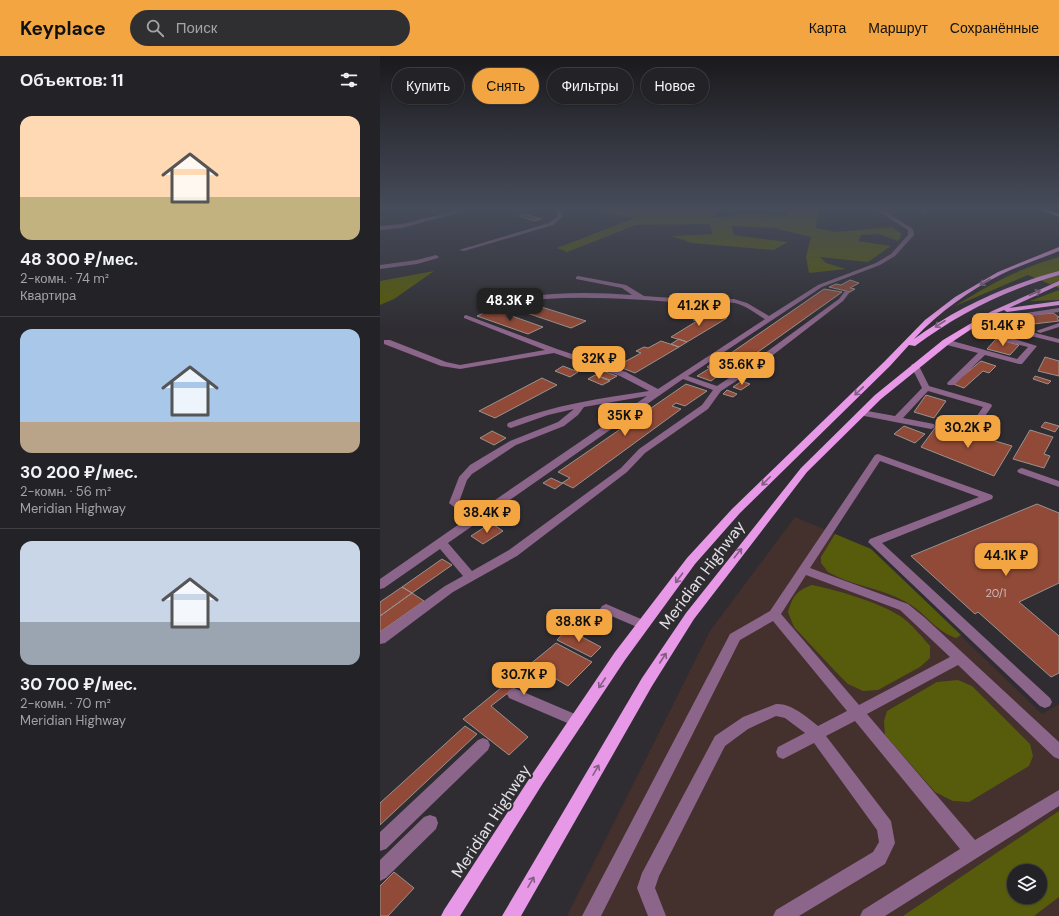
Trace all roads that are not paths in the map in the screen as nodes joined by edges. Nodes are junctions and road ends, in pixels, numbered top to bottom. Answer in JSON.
{"nodes":[{"id":1,"x":465,"y":249,"type":"edge"},
{"id":2,"x":898,"y":249,"type":"edge"},
{"id":3,"x":1059,"y":249,"type":"edge"},
{"id":4,"x":462,"y":250,"type":"dead end"},
{"id":5,"x":1059,"y":253,"type":"edge"},
{"id":6,"x":436,"y":257,"type":"dead end"},
{"id":7,"x":1037,"y":258,"type":"junction"},
{"id":8,"x":380,"y":267,"type":"edge"},
{"id":9,"x":1059,"y":273,"type":"edge"},
{"id":10,"x":578,"y":278,"type":"dead end"},
{"id":11,"x":1057,"y":284,"type":"edge"},
{"id":12,"x":847,"y":292,"type":"dead end"},
{"id":13,"x":640,"y":297,"type":"junction"},
{"id":14,"x":502,"y":302,"type":"dead end"},
{"id":15,"x":1059,"y":303,"type":"edge"},
{"id":16,"x":1059,"y":310,"type":"edge"},
{"id":17,"x":992,"y":313,"type":"junction"},
{"id":18,"x":466,"y":317,"type":"dead end"},
{"id":19,"x":769,"y":319,"type":"junction"},
{"id":20,"x":979,"y":320,"type":"junction"},
{"id":21,"x":1059,"y":325,"type":"edge"},
{"id":22,"x":1011,"y":328,"type":"junction"},
{"id":23,"x":1040,"y":331,"type":"dead end"},
{"id":24,"x":1059,"y":341,"type":"edge"},
{"id":25,"x":388,"y":342,"type":"dead end"},
{"id":26,"x":946,"y":342,"type":"junction"},
{"id":27,"x":554,"y":351,"type":"junction"},
{"id":28,"x":983,"y":353,"type":"junction"},
{"id":29,"x":887,"y":364,"type":"junction"},
{"id":30,"x":915,"y":366,"type":"junction"},
{"id":31,"x":682,"y":376,"type":"junction"},
{"id":32,"x":952,"y":383,"type":"dead end"},
{"id":33,"x":926,"y":388,"type":"junction"},
{"id":34,"x":718,"y":389,"type":"junction"},
{"id":35,"x":658,"y":392,"type":"junction"},
{"id":36,"x":580,"y":406,"type":"junction"},
{"id":37,"x":862,"y":412,"type":"junction"},
{"id":38,"x":896,"y":419,"type":"junction"},
{"id":39,"x":976,"y":423,"type":"dead end"},
{"id":40,"x":511,"y":425,"type":"dead end"},
{"id":41,"x":931,"y":426,"type":"dead end"},
{"id":42,"x":1022,"y":471,"type":"dead end"},
{"id":43,"x":1059,"y":484,"type":"edge"},
{"id":44,"x":475,"y":518,"type":"junction"},
{"id":45,"x":440,"y":542,"type":"junction"},
{"id":46,"x":804,"y":570,"type":"junction"},
{"id":47,"x":471,"y":577,"type":"junction"},
{"id":48,"x":380,"y":585,"type":"edge"},
{"id":49,"x":606,"y":609,"type":"dead end"},
{"id":50,"x":774,"y":614,"type":"junction"},
{"id":51,"x":644,"y":625,"type":"junction"},
{"id":52,"x":380,"y":639,"type":"edge"},
{"id":53,"x":959,"y":658,"type":"junction"},
{"id":54,"x":514,"y":694,"type":"dead end"},
{"id":55,"x":1045,"y":702,"type":"dead end"},
{"id":56,"x":857,"y":713,"type":"junction"},
{"id":57,"x":577,"y":721,"type":"junction"},
{"id":58,"x":816,"y":734,"type":"junction"},
{"id":59,"x":483,"y":745,"type":"dead end"},
{"id":60,"x":783,"y":752,"type":"dead end"},
{"id":61,"x":1059,"y":752,"type":"edge"},
{"id":62,"x":1059,"y":797,"type":"edge"},
{"id":63,"x":430,"y":823,"type":"dead end"},
{"id":64,"x":380,"y":843,"type":"edge"},
{"id":65,"x":972,"y":850,"type":"junction"},
{"id":66,"x":380,"y":872,"type":"edge"},
{"id":67,"x":596,"y":912,"type":"edge"},
{"id":68,"x":450,"y":916,"type":"edge"},
{"id":69,"x":511,"y":916,"type":"edge"},
{"id":70,"x":657,"y":916,"type":"edge"},
{"id":71,"x":782,"y":916,"type":"edge"},
{"id":72,"x":869,"y":916,"type":"edge"}],
"edges":[{"from":1,"to":4,"type":"street"},
{"from":2,"to":19,"type":"street"},
{"from":3,"to":7,"type":"main road"},
{"from":5,"to":7,"type":"main road"},
{"from":6,"to":8,"type":"street"},
{"from":7,"to":29,"type":"main road","one_way":true},
{"from":9,"to":29,"type":"main road","one_way":true},
{"from":10,"to":13,"type":"street"},
{"from":17,"to":11,"type":"main road","one_way":true},
{"from":12,"to":34,"type":"street"},
{"from":13,"to":14,"type":"street"},
{"from":13,"to":19,"type":"street"},
{"from":15,"to":17,"type":"main road"},
{"from":16,"to":22,"type":"street"},
{"from":17,"to":20,"type":"main road","name":"Meridian Highway"},
{"from":18,"to":27,"type":"street"},
{"from":19,"to":31,"type":"street"},
{"from":20,"to":22,"type":"street"},
{"from":20,"to":26,"type":"main road","name":"Meridian Highway"},
{"from":21,"to":23,"type":"street"},
{"from":22,"to":24,"type":"street"},
{"from":22,"to":28,"type":"street"},
{"from":25,"to":27,"type":"street"},
{"from":26,"to":28,"type":"street"},
{"from":26,"to":30,"type":"main road","name":"Meridian Highway"},
{"from":27,"to":35,"type":"street"},
{"from":28,"to":32,"type":"street"},
{"from":29,"to":51,"type":"main road","name":"Meridian Highway","one_way":true},
{"from":30,"to":33,"type":"street"},
{"from":30,"to":37,"type":"main road","name":"Meridian Highway"},
{"from":31,"to":34,"type":"street"},
{"from":31,"to":35,"type":"street"},
{"from":33,"to":38,"type":"street"},
{"from":33,"to":39,"type":"street"},
{"from":34,"to":47,"type":"street"},
{"from":35,"to":36,"type":"street"},
{"from":35,"to":44,"type":"street"},
{"from":36,"to":40,"type":"street"},
{"from":36,"to":44,"type":"street"},
{"from":37,"to":38,"type":"street"},
{"from":69,"to":37,"type":"main road","name":"Meridian Highway","one_way":true},
{"from":38,"to":41,"type":"street"},
{"from":42,"to":43,"type":"street"},
{"from":44,"to":45,"type":"street"},
{"from":45,"to":47,"type":"street"},
{"from":45,"to":48,"type":"street"},
{"from":46,"to":50,"type":"street"},
{"from":46,"to":53,"type":"street"},
{"from":46,"to":55,"type":"street"},
{"from":47,"to":52,"type":"street"},
{"from":49,"to":51,"type":"street"},
{"from":50,"to":56,"type":"street"},
{"from":50,"to":67,"type":"street"},
{"from":51,"to":57,"type":"main road","name":"Meridian Highway","one_way":true},
{"from":53,"to":56,"type":"street"},
{"from":53,"to":61,"type":"street"},
{"from":54,"to":57,"type":"street"},
{"from":56,"to":58,"type":"street"},
{"from":56,"to":65,"type":"street"},
{"from":57,"to":68,"type":"main road","name":"Meridian Highway"},
{"from":58,"to":60,"type":"street"},
{"from":58,"to":70,"type":"street"},
{"from":58,"to":71,"type":"street"},
{"from":59,"to":64,"type":"street"},
{"from":62,"to":65,"type":"street"},
{"from":63,"to":66,"type":"street"},
{"from":65,"to":72,"type":"street"}]}
